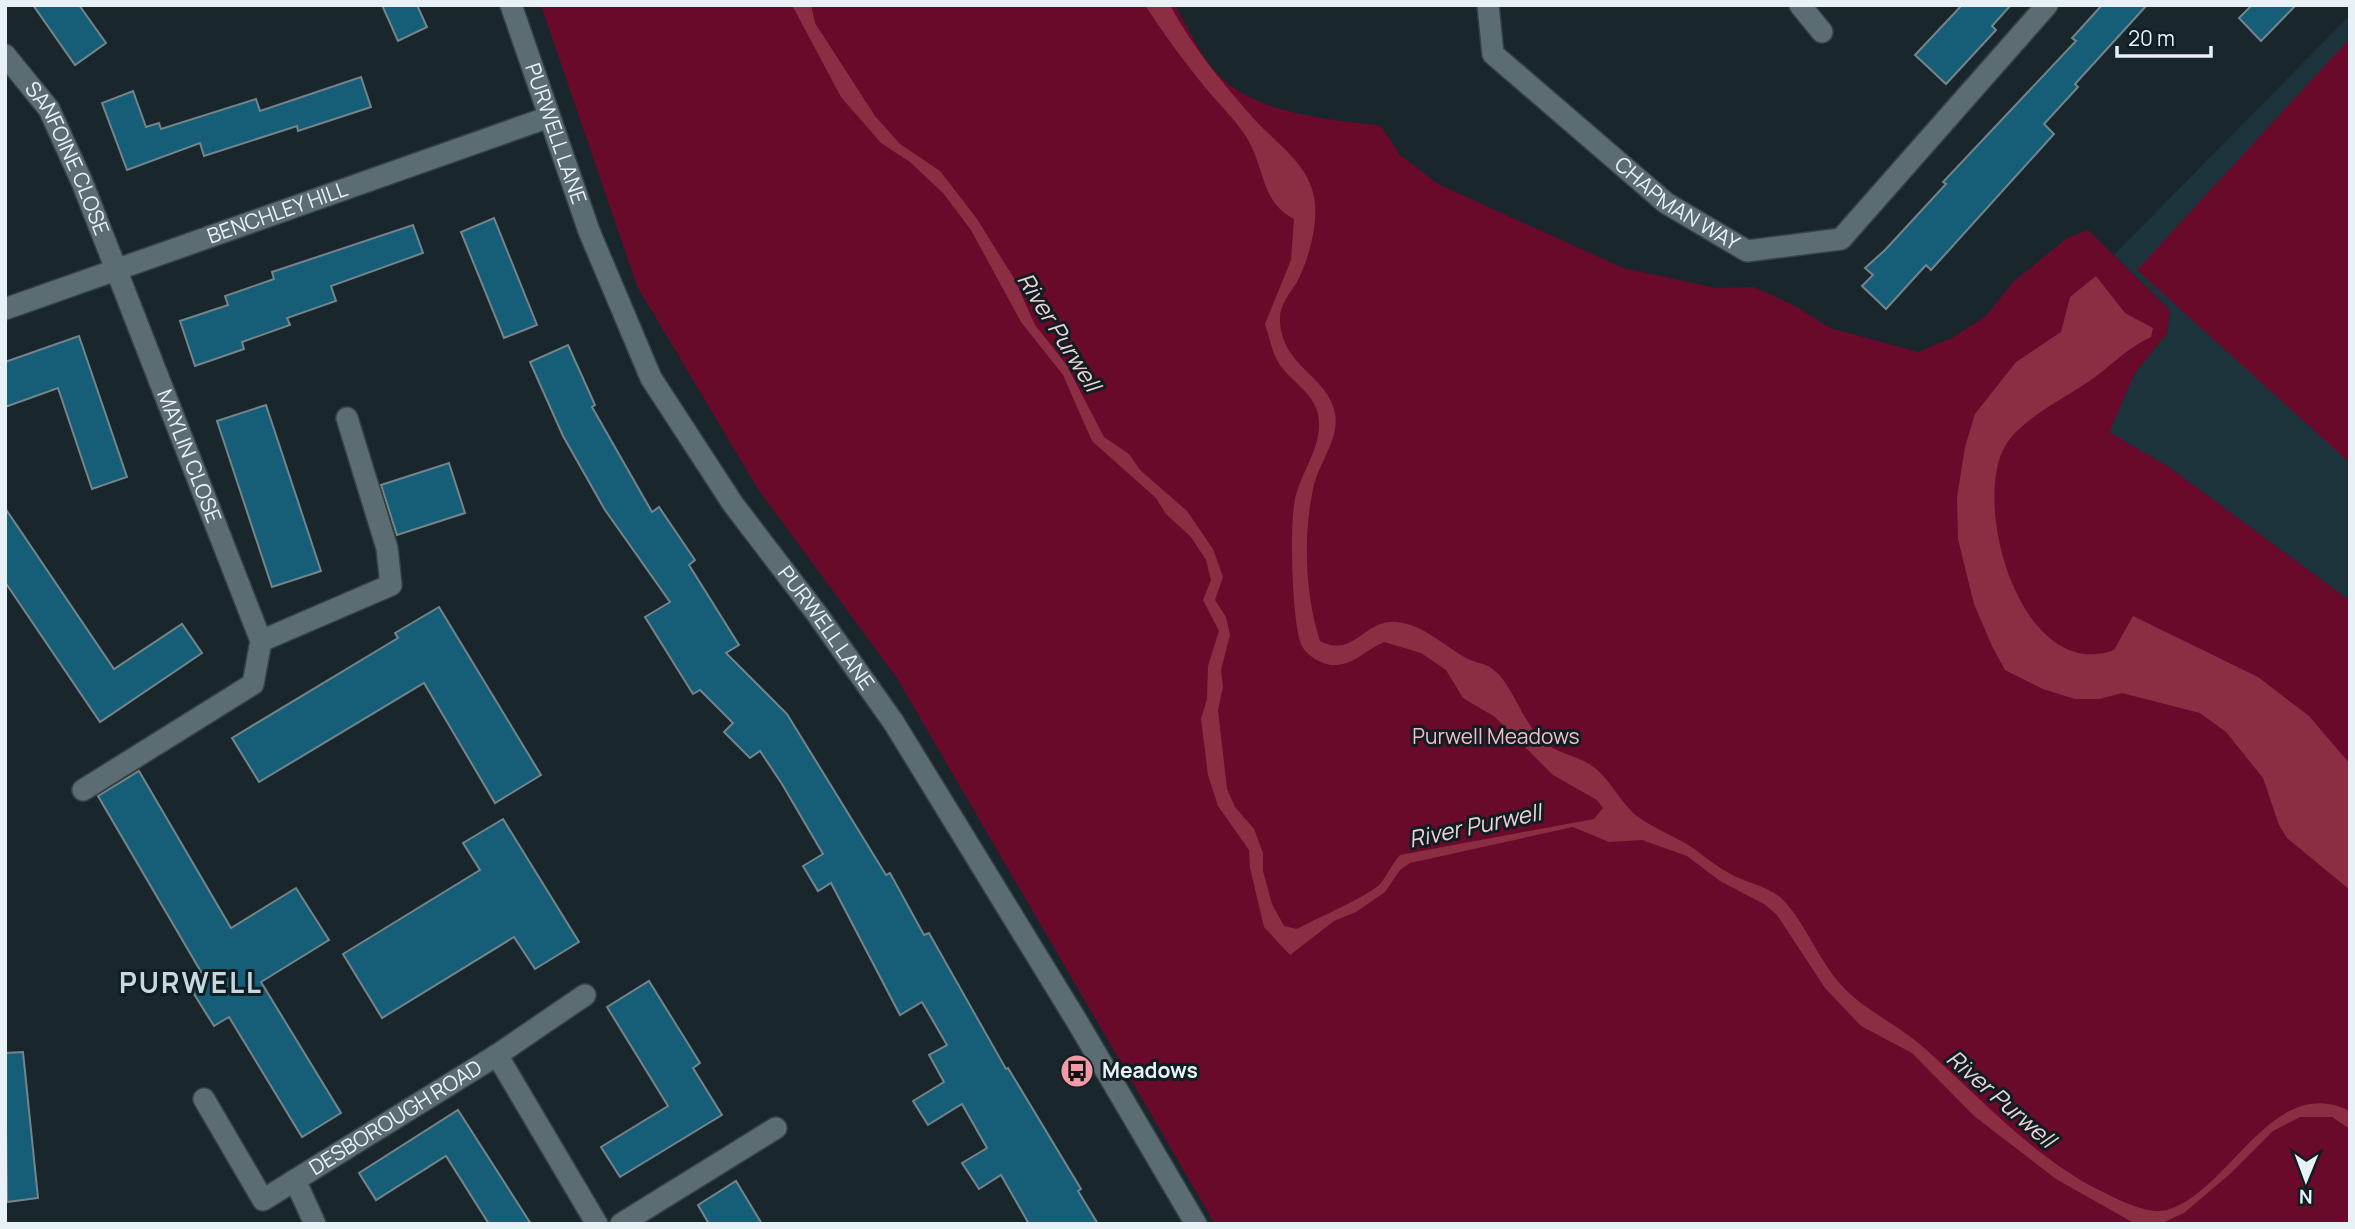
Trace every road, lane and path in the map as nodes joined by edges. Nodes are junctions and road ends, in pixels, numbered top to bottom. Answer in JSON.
{"nodes":[{"id":1,"x":511,"y":5,"type":"edge"},
{"id":2,"x":1488,"y":5,"type":"edge"},
{"id":3,"x":1800,"y":5,"type":"edge"},
{"id":4,"x":2047,"y":5,"type":"edge"},
{"id":5,"x":1822,"y":32,"type":"dead end"},
{"id":6,"x":5,"y":55,"type":"edge"},
{"id":7,"x":549,"y":117,"type":"junction"},
{"id":8,"x":116,"y":272,"type":"junction"},
{"id":9,"x":5,"y":309,"type":"edge"},
{"id":10,"x":347,"y":418,"type":"dead end"},
{"id":11,"x":261,"y":641,"type":"junction"},
{"id":12,"x":83,"y":790,"type":"dead end"},
{"id":13,"x":584,"y":995,"type":"dead end"},
{"id":14,"x":498,"y":1055,"type":"junction"},
{"id":15,"x":204,"y":1099,"type":"dead end"},
{"id":16,"x":776,"y":1128,"type":"dead end"},
{"id":17,"x":295,"y":1180,"type":"junction"},
{"id":18,"x":315,"y":1224,"type":"edge"},
{"id":19,"x":597,"y":1224,"type":"edge"},
{"id":20,"x":621,"y":1224,"type":"edge"},
{"id":21,"x":1196,"y":1224,"type":"edge"}],
"edges":[{"from":1,"to":7,"type":"street","name":"PURWELL LANE"},
{"from":2,"to":4,"type":"street","name":"CHAPMAN WAY"},
{"from":3,"to":5,"type":"street"},
{"from":6,"to":8,"type":"street","name":"SANFOINE CLOSE"},
{"from":7,"to":8,"type":"street","name":"BENCHLEY HILL"},
{"from":7,"to":21,"type":"street","name":"PURWELL LANE"},
{"from":8,"to":9,"type":"street","name":"BENCHLEY HILL"},
{"from":8,"to":11,"type":"street","name":"MAYLIN CLOSE"},
{"from":10,"to":11,"type":"street"},
{"from":11,"to":12,"type":"street"},
{"from":13,"to":14,"type":"street","name":"DESBOROUGH ROAD"},
{"from":14,"to":17,"type":"street","name":"DESBOROUGH ROAD"},
{"from":14,"to":19,"type":"street","name":"DESBOROUGH ROAD"},
{"from":15,"to":17,"type":"street","name":"DESBOROUGH ROAD"},
{"from":16,"to":20,"type":"street"},
{"from":17,"to":18,"type":"street","name":"DESBOROUGH ROAD"}]}
